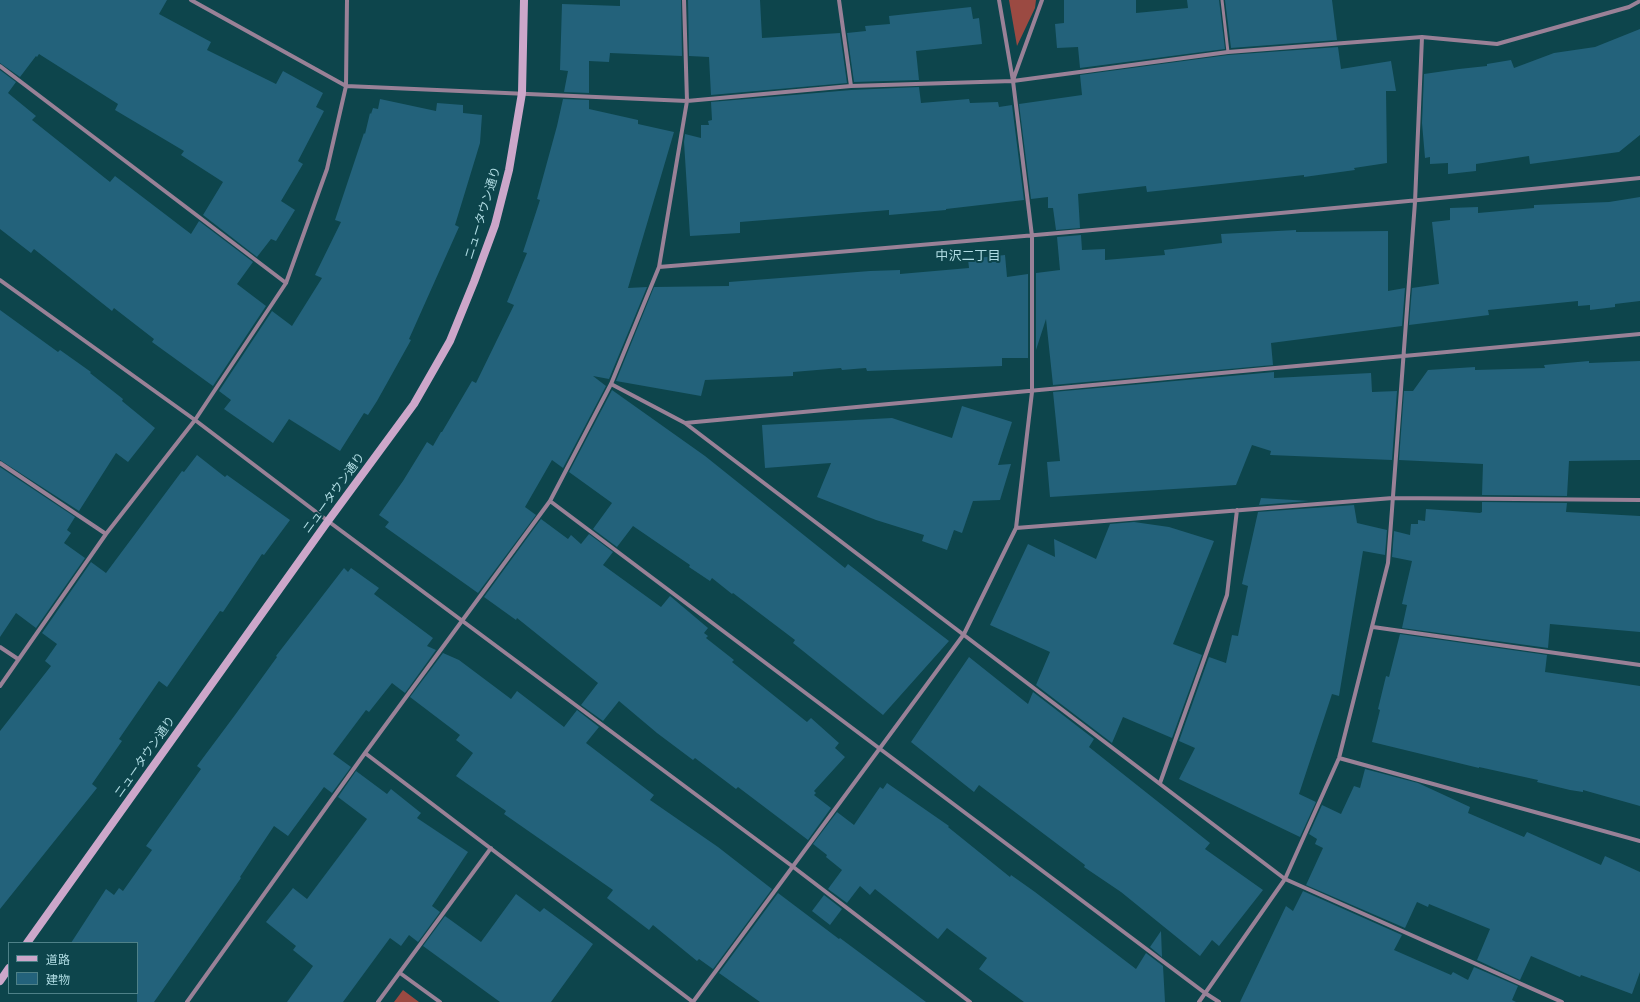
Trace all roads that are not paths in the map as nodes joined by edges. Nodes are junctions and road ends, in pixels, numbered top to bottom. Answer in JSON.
{"nodes":[{"id":1,"x":192,"y":0,"type":"edge"},
{"id":2,"x":346,"y":0,"type":"edge"},
{"id":3,"x":524,"y":0,"type":"edge"},
{"id":4,"x":684,"y":0,"type":"edge"},
{"id":5,"x":839,"y":0,"type":"edge"},
{"id":6,"x":999,"y":0,"type":"edge"},
{"id":7,"x":1042,"y":0,"type":"edge"},
{"id":8,"x":1222,"y":0,"type":"edge"},
{"id":9,"x":1640,"y":1,"type":"edge"},
{"id":10,"x":1422,"y":37,"type":"junction"},
{"id":11,"x":1228,"y":52,"type":"junction"},
{"id":12,"x":0,"y":66,"type":"edge"},
{"id":13,"x":1013,"y":81,"type":"junction"},
{"id":14,"x":346,"y":86,"type":"junction"},
{"id":15,"x":851,"y":86,"type":"junction"},
{"id":16,"x":522,"y":93,"type":"junction"},
{"id":17,"x":687,"y":101,"type":"junction"},
{"id":18,"x":1640,"y":178,"type":"edge"},
{"id":19,"x":1415,"y":202,"type":"junction"},
{"id":20,"x":1032,"y":236,"type":"junction"},
{"id":21,"x":659,"y":267,"type":"junction"},
{"id":22,"x":0,"y":280,"type":"edge"},
{"id":23,"x":286,"y":283,"type":"junction"},
{"id":24,"x":1640,"y":334,"type":"edge"},
{"id":25,"x":1403,"y":356,"type":"junction"},
{"id":26,"x":611,"y":384,"type":"junction"},
{"id":27,"x":1032,"y":392,"type":"junction"},
{"id":28,"x":195,"y":420,"type":"junction"},
{"id":29,"x":685,"y":423,"type":"junction"},
{"id":30,"x":0,"y":463,"type":"edge"},
{"id":31,"x":1393,"y":498,"type":"junction"},
{"id":32,"x":1640,"y":500,"type":"edge"},
{"id":33,"x":550,"y":501,"type":"junction"},
{"id":34,"x":1237,"y":510,"type":"junction"},
{"id":35,"x":328,"y":521,"type":"junction"},
{"id":36,"x":1016,"y":528,"type":"junction"},
{"id":37,"x":106,"y":534,"type":"junction"},
{"id":38,"x":462,"y":622,"type":"junction"},
{"id":39,"x":1373,"y":627,"type":"junction"},
{"id":40,"x":964,"y":634,"type":"junction"},
{"id":41,"x":0,"y":647,"type":"edge"},
{"id":42,"x":18,"y":660,"type":"junction"},
{"id":43,"x":1640,"y":665,"type":"edge"},
{"id":44,"x":0,"y":686,"type":"edge"},
{"id":45,"x":879,"y":748,"type":"junction"},
{"id":46,"x":365,"y":753,"type":"junction"},
{"id":47,"x":1339,"y":758,"type":"junction"},
{"id":48,"x":1160,"y":783,"type":"junction"},
{"id":49,"x":1640,"y":841,"type":"edge"},
{"id":50,"x":491,"y":848,"type":"junction"},
{"id":51,"x":792,"y":866,"type":"junction"},
{"id":52,"x":1285,"y":879,"type":"junction"},
{"id":53,"x":28,"y":942,"type":"edge"},
{"id":54,"x":8,"y":969,"type":"edge"},
{"id":55,"x":400,"y":973,"type":"junction"},
{"id":56,"x":0,"y":981,"type":"edge"},
{"id":57,"x":1206,"y":993,"type":"junction"},
{"id":58,"x":187,"y":1002,"type":"edge"},
{"id":59,"x":378,"y":1002,"type":"edge"},
{"id":60,"x":440,"y":1002,"type":"edge"},
{"id":61,"x":693,"y":1002,"type":"edge"},
{"id":62,"x":970,"y":1002,"type":"edge"},
{"id":63,"x":1199,"y":1002,"type":"edge"},
{"id":64,"x":1219,"y":1002,"type":"edge"},
{"id":65,"x":1562,"y":1002,"type":"edge"}],
"edges":[{"from":1,"to":14,"type":"street"},
{"from":2,"to":14,"type":"street"},
{"from":3,"to":16,"type":"street","name":"ニュータウン通り"},
{"from":4,"to":17,"type":"street"},
{"from":5,"to":15,"type":"street"},
{"from":6,"to":13,"type":"street"},
{"from":7,"to":13,"type":"street"},
{"from":8,"to":11,"type":"lane"},
{"from":9,"to":10,"type":"street"},
{"from":10,"to":11,"type":"street"},
{"from":10,"to":19,"type":"street"},
{"from":11,"to":13,"type":"street"},
{"from":12,"to":23,"type":"street"},
{"from":13,"to":15,"type":"street"},
{"from":13,"to":20,"type":"street"},
{"from":14,"to":16,"type":"street"},
{"from":14,"to":23,"type":"street"},
{"from":15,"to":17,"type":"street"},
{"from":16,"to":17,"type":"street"},
{"from":16,"to":35,"type":"street","name":"ニュータウン通り"},
{"from":17,"to":21,"type":"street"},
{"from":18,"to":19,"type":"street"},
{"from":19,"to":20,"type":"street"},
{"from":19,"to":25,"type":"street"},
{"from":20,"to":21,"type":"street"},
{"from":20,"to":27,"type":"street"},
{"from":21,"to":26,"type":"street"},
{"from":22,"to":28,"type":"street"},
{"from":23,"to":28,"type":"street"},
{"from":24,"to":25,"type":"street"},
{"from":25,"to":27,"type":"street"},
{"from":25,"to":31,"type":"street"},
{"from":26,"to":29,"type":"street"},
{"from":26,"to":33,"type":"street"},
{"from":27,"to":29,"type":"street"},
{"from":27,"to":36,"type":"street"},
{"from":28,"to":35,"type":"street"},
{"from":28,"to":37,"type":"street"},
{"from":29,"to":40,"type":"street"},
{"from":30,"to":37,"type":"street"},
{"from":31,"to":32,"type":"street"},
{"from":31,"to":34,"type":"street"},
{"from":31,"to":39,"type":"street"},
{"from":33,"to":38,"type":"street"},
{"from":33,"to":45,"type":"street"},
{"from":34,"to":36,"type":"street"},
{"from":34,"to":48,"type":"street"},
{"from":35,"to":38,"type":"street"},
{"from":35,"to":53,"type":"street","name":"ニュータウン通り"},
{"from":36,"to":40,"type":"street"},
{"from":37,"to":42,"type":"street"},
{"from":38,"to":46,"type":"street"},
{"from":38,"to":51,"type":"street"},
{"from":39,"to":43,"type":"street"},
{"from":39,"to":47,"type":"street"},
{"from":40,"to":45,"type":"street"},
{"from":40,"to":48,"type":"street"},
{"from":41,"to":42,"type":"street"},
{"from":42,"to":44,"type":"street"},
{"from":45,"to":51,"type":"street"},
{"from":45,"to":57,"type":"street"},
{"from":46,"to":50,"type":"street"},
{"from":46,"to":58,"type":"street"},
{"from":47,"to":49,"type":"street"},
{"from":47,"to":52,"type":"street"},
{"from":48,"to":52,"type":"street"},
{"from":50,"to":55,"type":"street"},
{"from":50,"to":61,"type":"street"},
{"from":51,"to":61,"type":"street"},
{"from":51,"to":62,"type":"street"},
{"from":52,"to":57,"type":"street"},
{"from":52,"to":65,"type":"street"},
{"from":54,"to":56,"type":"street"},
{"from":55,"to":59,"type":"street"},
{"from":55,"to":60,"type":"street"},
{"from":57,"to":63,"type":"street"},
{"from":57,"to":64,"type":"street"}]}
